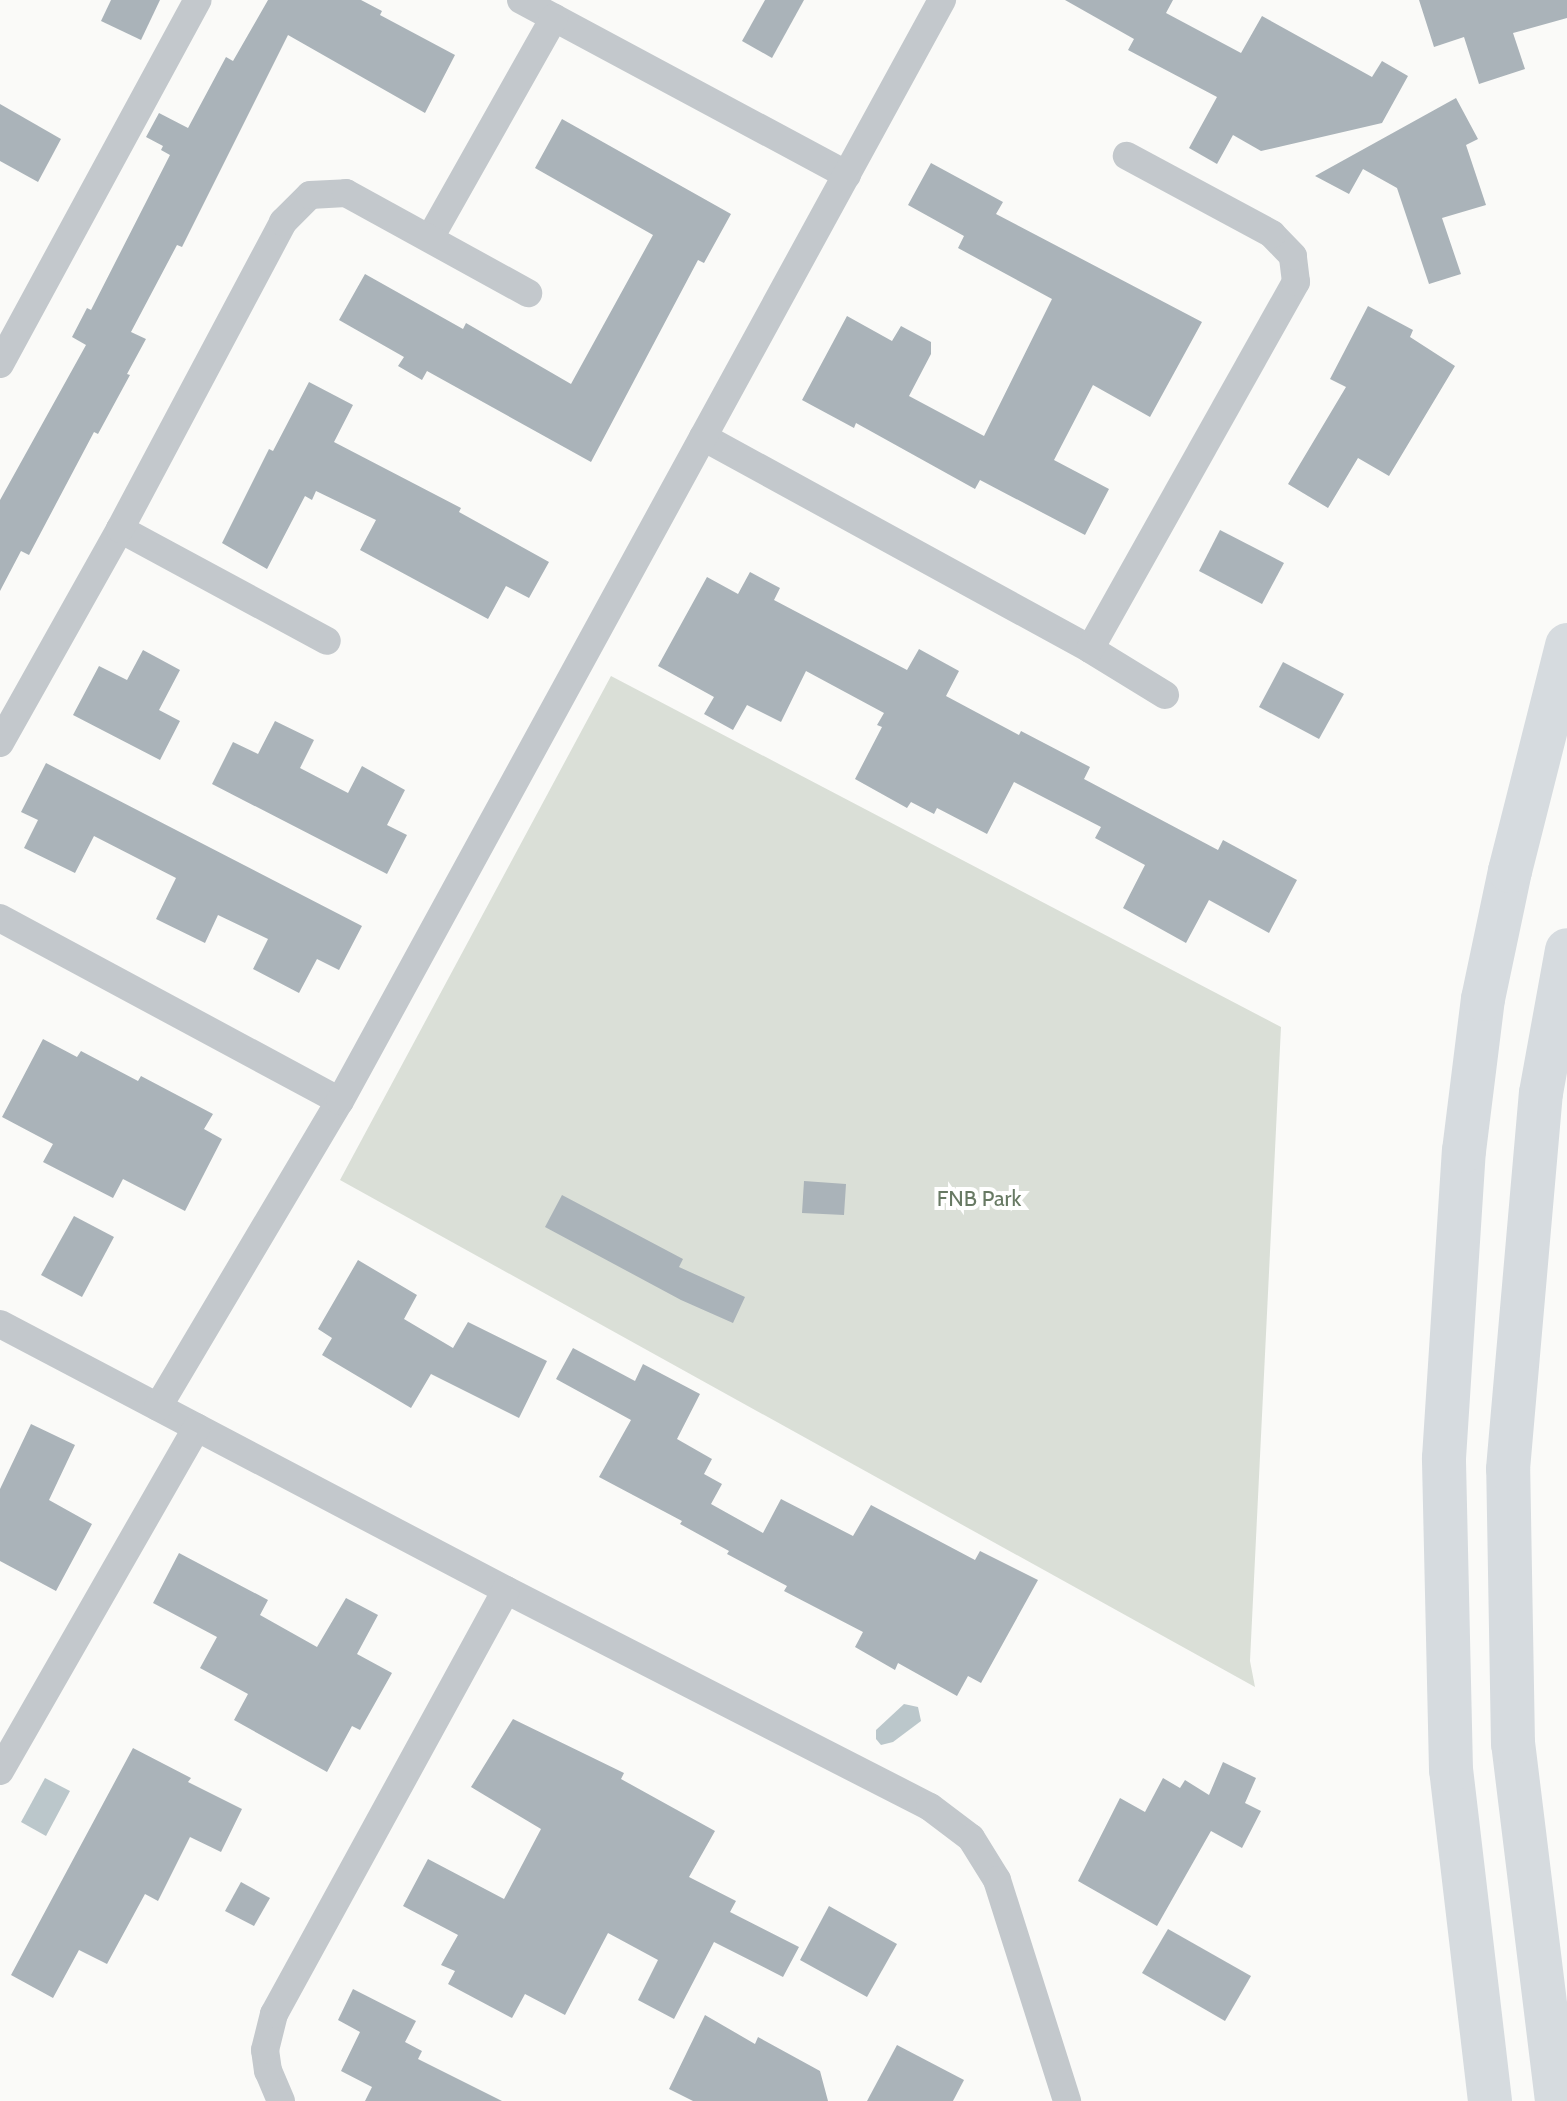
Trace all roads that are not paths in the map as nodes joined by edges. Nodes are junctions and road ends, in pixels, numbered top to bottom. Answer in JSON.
{"nodes":[{"id":1,"x":198,"y":0,"type":"edge"},
{"id":2,"x":521,"y":0,"type":"edge"},
{"id":3,"x":942,"y":0,"type":"edge"},
{"id":4,"x":554,"y":18,"type":"junction"},
{"id":5,"x":1127,"y":156,"type":"dead end"},
{"id":6,"x":847,"y":175,"type":"junction"},
{"id":7,"x":430,"y":238,"type":"junction"},
{"id":8,"x":528,"y":293,"type":"dead end"},
{"id":9,"x":0,"y":364,"type":"edge"},
{"id":10,"x":703,"y":437,"type":"junction"},
{"id":11,"x":120,"y":529,"type":"junction"},
{"id":12,"x":327,"y":641,"type":"dead end"},
{"id":13,"x":1567,"y":645,"type":"edge"},
{"id":14,"x":1090,"y":649,"type":"junction"},
{"id":15,"x":1165,"y":695,"type":"dead end"},
{"id":16,"x":0,"y":743,"type":"edge"},
{"id":17,"x":0,"y":918,"type":"edge"},
{"id":18,"x":1567,"y":950,"type":"edge"},
{"id":19,"x":340,"y":1101,"type":"junction"},
{"id":20,"x":0,"y":1324,"type":"edge"},
{"id":21,"x":158,"y":1407,"type":"junction"},
{"id":22,"x":197,"y":1427,"type":"junction"},
{"id":23,"x":506,"y":1590,"type":"junction"},
{"id":24,"x":0,"y":1771,"type":"edge"},
{"id":25,"x":281,"y":2101,"type":"edge"},
{"id":26,"x":1067,"y":2101,"type":"edge"},
{"id":27,"x":1490,"y":2101,"type":"edge"},
{"id":28,"x":1557,"y":2101,"type":"edge"}],
"edges":[{"from":1,"to":9,"type":"street"},
{"from":2,"to":4,"type":"street"},
{"from":3,"to":6,"type":"street"},
{"from":4,"to":6,"type":"street"},
{"from":4,"to":7,"type":"street"},
{"from":5,"to":14,"type":"street"},
{"from":6,"to":10,"type":"street"},
{"from":7,"to":8,"type":"street"},
{"from":7,"to":11,"type":"street"},
{"from":10,"to":14,"type":"street"},
{"from":10,"to":19,"type":"street"},
{"from":11,"to":12,"type":"street"},
{"from":11,"to":16,"type":"street"},
{"from":13,"to":27,"type":"main road"},
{"from":14,"to":15,"type":"street"},
{"from":17,"to":19,"type":"street"},
{"from":18,"to":28,"type":"main road"},
{"from":19,"to":21,"type":"street"},
{"from":20,"to":21,"type":"street"},
{"from":21,"to":22,"type":"street"},
{"from":22,"to":23,"type":"street"},
{"from":22,"to":24,"type":"street"},
{"from":23,"to":25,"type":"street"},
{"from":23,"to":26,"type":"street"}]}
